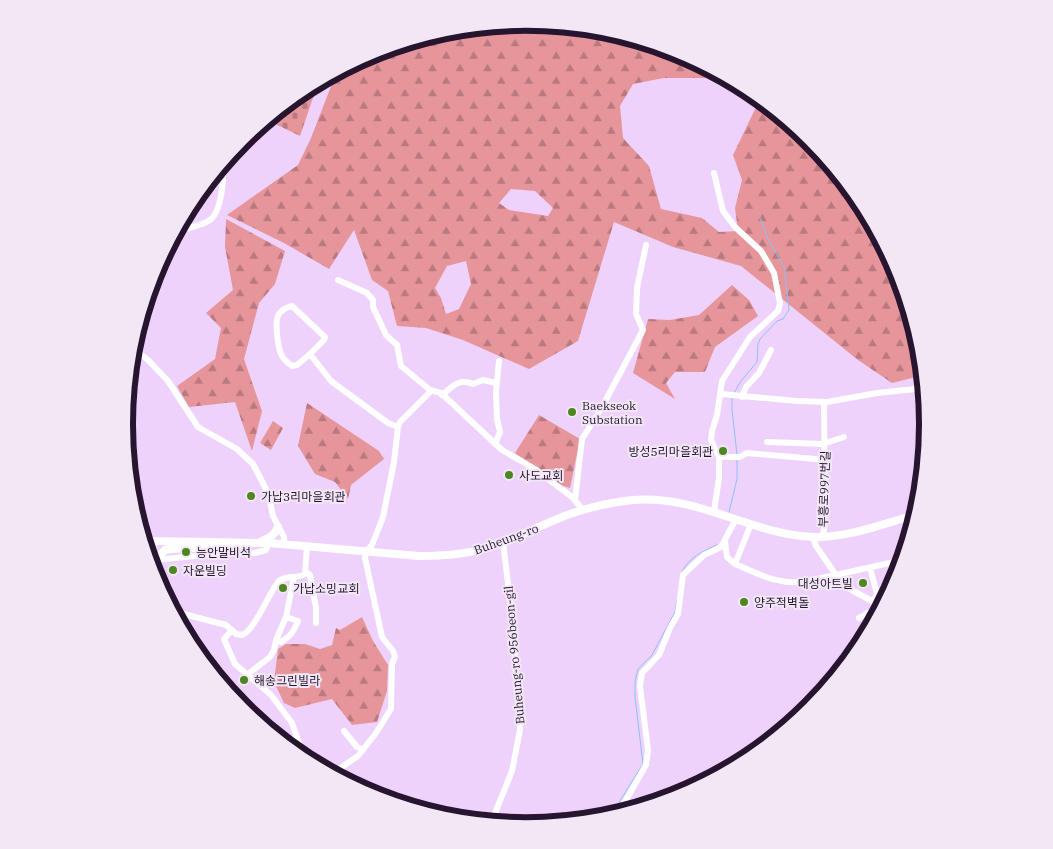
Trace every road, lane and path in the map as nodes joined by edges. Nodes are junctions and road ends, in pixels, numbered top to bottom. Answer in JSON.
{"nodes":[{"id":1,"x":714,"y":173,"type":"dead end"},
{"id":2,"x":223,"y":175,"type":"edge"},
{"id":3,"x":186,"y":228,"type":"edge"},
{"id":4,"x":646,"y":245,"type":"dead end"},
{"id":5,"x":338,"y":280,"type":"dead end"},
{"id":6,"x":771,"y":350,"type":"dead end"},
{"id":7,"x":140,"y":354,"type":"edge"},
{"id":8,"x":310,"y":354,"type":"junction"},
{"id":9,"x":499,"y":360,"type":"dead end"},
{"id":10,"x":496,"y":383,"type":"junction"},
{"id":11,"x":918,"y":389,"type":"edge"},
{"id":12,"x":431,"y":391,"type":"junction"},
{"id":13,"x":721,"y":394,"type":"junction"},
{"id":14,"x":442,"y":395,"type":"junction"},
{"id":15,"x":735,"y":396,"type":"junction"},
{"id":16,"x":824,"y":402,"type":"junction"},
{"id":17,"x":398,"y":427,"type":"junction"},
{"id":18,"x":844,"y":437,"type":"dead end"},
{"id":19,"x":767,"y":442,"type":"dead end"},
{"id":20,"x":826,"y":442,"type":"junction"},
{"id":21,"x":495,"y":444,"type":"junction"},
{"id":22,"x":719,"y":457,"type":"junction"},
{"id":23,"x":826,"y":460,"type":"junction"},
{"id":24,"x":575,"y":500,"type":"junction"},
{"id":25,"x":583,"y":510,"type":"junction"},
{"id":26,"x":714,"y":511,"type":"junction"},
{"id":27,"x":908,"y":517,"type":"edge"},
{"id":28,"x":736,"y":519,"type":"junction"},
{"id":29,"x":751,"y":524,"type":"junction"},
{"id":30,"x":278,"y":527,"type":"junction"},
{"id":31,"x":822,"y":536,"type":"junction"},
{"id":32,"x":813,"y":537,"type":"junction"},
{"id":33,"x":153,"y":541,"type":"joint"},
{"id":34,"x":503,"y":542,"type":"junction"},
{"id":35,"x":724,"y":542,"type":"junction"},
{"id":36,"x":255,"y":543,"type":"junction"},
{"id":37,"x":269,"y":543,"type":"junction"},
{"id":38,"x":284,"y":544,"type":"junction"},
{"id":39,"x":153,"y":546,"type":"edge"},
{"id":40,"x":307,"y":546,"type":"junction"},
{"id":41,"x":366,"y":551,"type":"junction"},
{"id":42,"x":156,"y":556,"type":"edge"},
{"id":43,"x":157,"y":559,"type":"edge"},
{"id":44,"x":895,"y":562,"type":"edge"},
{"id":45,"x":735,"y":564,"type":"junction"},
{"id":46,"x":870,"y":568,"type":"junction"},
{"id":47,"x":306,"y":572,"type":"junction"},
{"id":48,"x":835,"y":574,"type":"junction"},
{"id":49,"x":294,"y":577,"type":"junction"},
{"id":50,"x":873,"y":601,"type":"junction"},
{"id":51,"x":876,"y":603,"type":"edge"},
{"id":52,"x":872,"y":611,"type":"edge"},
{"id":53,"x":182,"y":614,"type":"edge"},
{"id":54,"x":286,"y":617,"type":"junction"},
{"id":55,"x":859,"y":618,"type":"dead end"},
{"id":56,"x":316,"y":622,"type":"dead end"},
{"id":57,"x":232,"y":630,"type":"junction"},
{"id":58,"x":276,"y":640,"type":"junction"},
{"id":59,"x":248,"y":674,"type":"junction"},
{"id":60,"x":344,"y":731,"type":"dead end"},
{"id":61,"x":300,"y":745,"type":"edge"},
{"id":62,"x":362,"y":749,"type":"junction"},
{"id":63,"x":340,"y":770,"type":"edge"},
{"id":64,"x":623,"y":805,"type":"edge"},
{"id":65,"x":495,"y":816,"type":"edge"}],
"edges":[{"from":1,"to":13,"type":"street"},
{"from":2,"to":3,"type":"street"},
{"from":4,"to":24,"type":"street"},
{"from":5,"to":12,"type":"street"},
{"from":6,"to":15,"type":"street"},
{"from":7,"to":30,"type":"street"},
{"from":8,"to":8,"type":"street"},
{"from":8,"to":17,"type":"street"},
{"from":9,"to":10,"type":"street"},
{"from":10,"to":14,"type":"street"},
{"from":10,"to":21,"type":"street"},
{"from":11,"to":16,"type":"street"},
{"from":12,"to":14,"type":"street"},
{"from":12,"to":17,"type":"street"},
{"from":13,"to":15,"type":"street"},
{"from":13,"to":22,"type":"street"},
{"from":14,"to":21,"type":"street"},
{"from":15,"to":16,"type":"street"},
{"from":16,"to":20,"type":"street","name":"부흥로997번길"},
{"from":17,"to":41,"type":"street"},
{"from":18,"to":20,"type":"street","name":"부흥로997번길"},
{"from":19,"to":20,"type":"street","name":"부흥로997번길"},
{"from":20,"to":23,"type":"street","name":"부흥로997번길"},
{"from":21,"to":24,"type":"street"},
{"from":22,"to":23,"type":"street"},
{"from":22,"to":26,"type":"street"},
{"from":23,"to":31,"type":"street","name":"부흥로997번길"},
{"from":24,"to":25,"type":"street"},
{"from":25,"to":26,"type":"main road","name":"Buheung-ro"},
{"from":25,"to":34,"type":"main road","name":"Buheung-ro"},
{"from":26,"to":28,"type":"main road","name":"Buheung-ro"},
{"from":27,"to":31,"type":"main road","name":"Buheung-ro"},
{"from":28,"to":29,"type":"main road","name":"Buheung-ro"},
{"from":28,"to":35,"type":"street"},
{"from":29,"to":32,"type":"main road","name":"Buheung-ro"},
{"from":29,"to":45,"type":"street"},
{"from":30,"to":36,"type":"main road"},
{"from":30,"to":38,"type":"street"},
{"from":31,"to":32,"type":"main road","name":"Buheung-ro"},
{"from":32,"to":48,"type":"street"},
{"from":33,"to":36,"type":"main road","name":"Buheung-ro"},
{"from":33,"to":39,"type":"street"},
{"from":34,"to":41,"type":"main road","name":"Buheung-ro"},
{"from":34,"to":65,"type":"street","name":"Buheung-ro 956beon-gil"},
{"from":35,"to":45,"type":"street"},
{"from":35,"to":64,"type":"street"},
{"from":36,"to":37,"type":"main road","name":"Buheung-ro"},
{"from":36,"to":42,"type":"main road"},
{"from":37,"to":38,"type":"main road","name":"Buheung-ro"},
{"from":37,"to":43,"type":"street"},
{"from":38,"to":40,"type":"main road","name":"Buheung-ro"},
{"from":40,"to":41,"type":"main road","name":"Buheung-ro"},
{"from":40,"to":47,"type":"street"},
{"from":41,"to":62,"type":"street"},
{"from":44,"to":46,"type":"street"},
{"from":45,"to":48,"type":"street"},
{"from":46,"to":48,"type":"street"},
{"from":46,"to":50,"type":"street"},
{"from":47,"to":49,"type":"street"},
{"from":47,"to":56,"type":"street"},
{"from":48,"to":50,"type":"street"},
{"from":49,"to":54,"type":"street"},
{"from":49,"to":57,"type":"street"},
{"from":50,"to":51,"type":"street"},
{"from":52,"to":55,"type":"street"},
{"from":53,"to":57,"type":"street"},
{"from":54,"to":58,"type":"street"},
{"from":54,"to":58,"type":"street"},
{"from":57,"to":59,"type":"street"},
{"from":58,"to":59,"type":"street"},
{"from":59,"to":61,"type":"street"},
{"from":60,"to":62,"type":"street"},
{"from":62,"to":63,"type":"street"}]}
